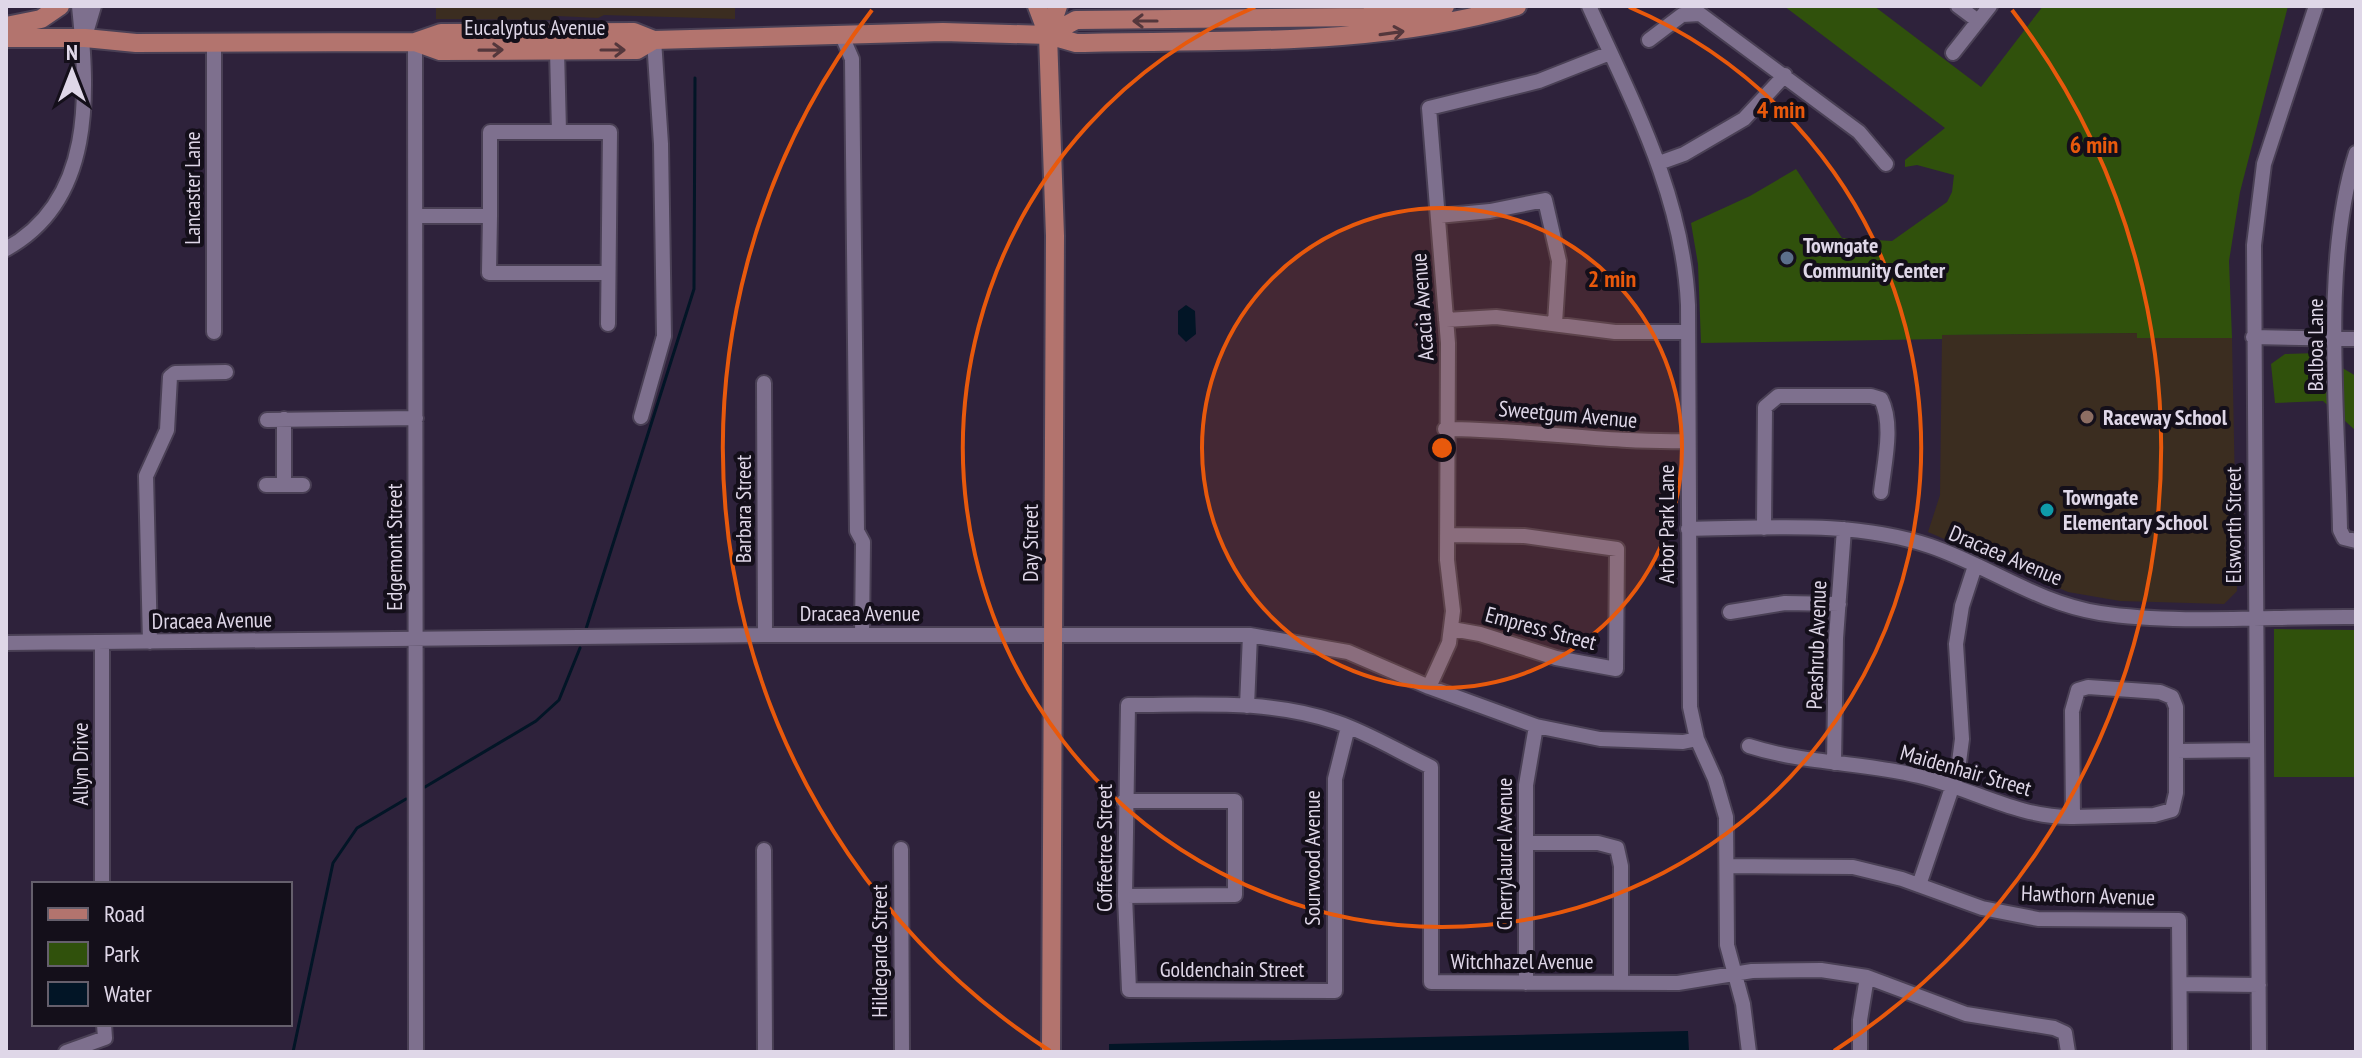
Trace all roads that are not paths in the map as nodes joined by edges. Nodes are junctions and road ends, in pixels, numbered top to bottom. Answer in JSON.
{"nodes":[{"id":1,"x":60,"y":6,"type":"edge"},
{"id":2,"x":79,"y":6,"type":"edge"},
{"id":3,"x":94,"y":6,"type":"edge"},
{"id":4,"x":1037,"y":6,"type":"edge"},
{"id":5,"x":1058,"y":6,"type":"edge"},
{"id":6,"x":1445,"y":6,"type":"edge"},
{"id":7,"x":1517,"y":6,"type":"edge"},
{"id":8,"x":1589,"y":6,"type":"edge"},
{"id":9,"x":1958,"y":6,"type":"edge"},
{"id":10,"x":1990,"y":6,"type":"edge"},
{"id":11,"x":2316,"y":6,"type":"edge"},
{"id":12,"x":1365,"y":17,"type":"junction"},
{"id":13,"x":1247,"y":20,"type":"junction"},
{"id":14,"x":1978,"y":21,"type":"junction"},
{"id":15,"x":6,"y":26,"type":"edge"},
{"id":16,"x":1048,"y":35,"type":"junction"},
{"id":17,"x":842,"y":36,"type":"junction"},
{"id":18,"x":6,"y":38,"type":"edge"},
{"id":19,"x":85,"y":38,"type":"junction"},
{"id":20,"x":654,"y":40,"type":"junction"},
{"id":21,"x":1649,"y":40,"type":"dead end"},
{"id":22,"x":1146,"y":41,"type":"junction"},
{"id":23,"x":1263,"y":41,"type":"junction"},
{"id":24,"x":415,"y":42,"type":"junction"},
{"id":25,"x":214,"y":44,"type":"junction"},
{"id":26,"x":557,"y":50,"type":"junction"},
{"id":27,"x":1610,"y":53,"type":"junction"},
{"id":28,"x":1953,"y":53,"type":"dead end"},
{"id":29,"x":1785,"y":75,"type":"junction"},
{"id":30,"x":559,"y":132,"type":"junction"},
{"id":31,"x":2356,"y":153,"type":"edge"},
{"id":32,"x":1659,"y":163,"type":"junction"},
{"id":33,"x":1886,"y":164,"type":"dead end"},
{"id":34,"x":416,"y":216,"type":"junction"},
{"id":35,"x":490,"y":216,"type":"junction"},
{"id":36,"x":1438,"y":216,"type":"junction"},
{"id":37,"x":6,"y":249,"type":"edge"},
{"id":38,"x":608,"y":273,"type":"junction"},
{"id":39,"x":1446,"y":320,"type":"junction"},
{"id":40,"x":1555,"y":323,"type":"junction"},
{"id":41,"x":608,"y":324,"type":"dead end"},
{"id":42,"x":214,"y":332,"type":"dead end"},
{"id":43,"x":1688,"y":332,"type":"junction"},
{"id":44,"x":2253,"y":337,"type":"junction"},
{"id":45,"x":2336,"y":339,"type":"junction"},
{"id":46,"x":2356,"y":339,"type":"edge"},
{"id":47,"x":226,"y":372,"type":"dead end"},
{"id":48,"x":764,"y":383,"type":"dead end"},
{"id":49,"x":641,"y":417,"type":"dead end"},
{"id":50,"x":416,"y":418,"type":"junction"},
{"id":51,"x":284,"y":419,"type":"junction"},
{"id":52,"x":267,"y":420,"type":"dead end"},
{"id":53,"x":1445,"y":429,"type":"junction"},
{"id":54,"x":1688,"y":441,"type":"junction"},
{"id":55,"x":266,"y":485,"type":"dead end"},
{"id":56,"x":284,"y":485,"type":"junction"},
{"id":57,"x":303,"y":485,"type":"dead end"},
{"id":58,"x":1881,"y":492,"type":"dead end"},
{"id":59,"x":1764,"y":528,"type":"junction"},
{"id":60,"x":1688,"y":529,"type":"junction"},
{"id":61,"x":1844,"y":529,"type":"junction"},
{"id":62,"x":1447,"y":535,"type":"junction"},
{"id":63,"x":2350,"y":540,"type":"edge"},
{"id":64,"x":1975,"y":566,"type":"junction"},
{"id":65,"x":1839,"y":604,"type":"junction"},
{"id":66,"x":1730,"y":612,"type":"dead end"},
{"id":67,"x":2256,"y":616,"type":"junction"},
{"id":68,"x":2356,"y":617,"type":"edge"},
{"id":69,"x":1452,"y":629,"type":"junction"},
{"id":70,"x":765,"y":635,"type":"junction"},
{"id":71,"x":862,"y":635,"type":"junction"},
{"id":72,"x":1054,"y":635,"type":"junction"},
{"id":73,"x":1250,"y":635,"type":"junction"},
{"id":74,"x":416,"y":639,"type":"junction"},
{"id":75,"x":150,"y":642,"type":"junction"},
{"id":76,"x":6,"y":643,"type":"edge"},
{"id":77,"x":102,"y":643,"type":"junction"},
{"id":78,"x":1429,"y":687,"type":"junction"},
{"id":79,"x":1128,"y":705,"type":"joint"},
{"id":80,"x":1247,"y":706,"type":"junction"},
{"id":81,"x":1536,"y":726,"type":"junction"},
{"id":82,"x":1348,"y":727,"type":"junction"},
{"id":83,"x":1697,"y":739,"type":"junction"},
{"id":84,"x":1749,"y":746,"type":"dead end"},
{"id":85,"x":2257,"y":750,"type":"junction"},
{"id":86,"x":2176,"y":751,"type":"junction"},
{"id":87,"x":1834,"y":763,"type":"junction"},
{"id":88,"x":1953,"y":787,"type":"junction"},
{"id":89,"x":1124,"y":801,"type":"junction"},
{"id":90,"x":2073,"y":817,"type":"junction"},
{"id":91,"x":1526,"y":843,"type":"junction"},
{"id":92,"x":901,"y":849,"type":"dead end"},
{"id":93,"x":764,"y":850,"type":"dead end"},
{"id":94,"x":1728,"y":866,"type":"junction"},
{"id":95,"x":102,"y":882,"type":"edge"},
{"id":96,"x":1919,"y":885,"type":"junction"},
{"id":97,"x":1125,"y":896,"type":"junction"},
{"id":98,"x":1734,"y":975,"type":"junction"},
{"id":99,"x":1867,"y":977,"type":"junction"},
{"id":100,"x":1526,"y":983,"type":"junction"},
{"id":101,"x":1621,"y":983,"type":"junction"},
{"id":102,"x":2180,"y":984,"type":"junction"},
{"id":103,"x":2259,"y":985,"type":"junction"},
{"id":104,"x":1129,"y":990,"type":"joint"},
{"id":105,"x":1335,"y":991,"type":"joint"},
{"id":106,"x":104,"y":1026,"type":"edge"},
{"id":107,"x":66,"y":1052,"type":"edge"},
{"id":108,"x":416,"y":1052,"type":"edge"},
{"id":109,"x":765,"y":1052,"type":"edge"},
{"id":110,"x":902,"y":1052,"type":"edge"},
{"id":111,"x":1051,"y":1052,"type":"edge"},
{"id":112,"x":1749,"y":1052,"type":"edge"},
{"id":113,"x":1860,"y":1052,"type":"edge"},
{"id":114,"x":2068,"y":1052,"type":"edge"},
{"id":115,"x":2180,"y":1052,"type":"edge"},
{"id":116,"x":2259,"y":1052,"type":"edge"}],
"edges":[{"from":1,"to":15,"type":"main road"},
{"from":2,"to":19,"type":"street"},
{"from":3,"to":19,"type":"street"},
{"from":4,"to":16,"type":"main road","name":"Day Street"},
{"from":5,"to":16,"type":"main road","name":"Day Street"},
{"from":6,"to":12,"type":"main road","name":"Eucalyptus Avenue"},
{"from":23,"to":7,"type":"main road","name":"Eucalyptus Avenue","one_way":true},
{"from":8,"to":27,"type":"street","name":"Arbor Park Lane"},
{"from":9,"to":14,"type":"street"},
{"from":10,"to":14,"type":"street"},
{"from":11,"to":44,"type":"street","name":"Elsworth Street"},
{"from":12,"to":13,"type":"main road","name":"Eucalyptus Avenue"},
{"from":12,"to":23,"type":"main road"},
{"from":13,"to":16,"type":"main road","name":"Eucalyptus Avenue","one_way":true},
{"from":13,"to":22,"type":"main road"},
{"from":14,"to":28,"type":"street"},
{"from":16,"to":17,"type":"main road","name":"Eucalyptus Avenue"},
{"from":16,"to":22,"type":"main road","name":"Eucalyptus Avenue"},
{"from":16,"to":72,"type":"main road","name":"Day Street"},
{"from":17,"to":20,"type":"main road","name":"Eucalyptus Avenue"},
{"from":17,"to":71,"type":"street"},
{"from":18,"to":19,"type":"main road","name":"Eucalyptus Avenue"},
{"from":19,"to":25,"type":"main road","name":"Eucalyptus Avenue"},
{"from":19,"to":37,"type":"street"},
{"from":20,"to":24,"type":"main road","name":"Eucalyptus Avenue"},
{"from":26,"to":20,"type":"main road","name":"Eucalyptus Avenue","one_way":true},
{"from":20,"to":49,"type":"street"},
{"from":21,"to":29,"type":"street"},
{"from":22,"to":23,"type":"main road","name":"Eucalyptus Avenue"},
{"from":24,"to":25,"type":"main road","name":"Eucalyptus Avenue"},
{"from":24,"to":26,"type":"main road","name":"Eucalyptus Avenue","one_way":true},
{"from":24,"to":34,"type":"street","name":"Edgemont Street"},
{"from":25,"to":42,"type":"street","name":"Lancaster Lane"},
{"from":26,"to":30,"type":"street"},
{"from":27,"to":32,"type":"street","name":"Arbor Park Lane"},
{"from":27,"to":36,"type":"street","name":"Acacia Avenue"},
{"from":29,"to":32,"type":"street"},
{"from":29,"to":33,"type":"street"},
{"from":30,"to":35,"type":"street"},
{"from":30,"to":38,"type":"street"},
{"from":31,"to":45,"type":"street","name":"Balboa Lane"},
{"from":32,"to":43,"type":"street","name":"Arbor Park Lane"},
{"from":34,"to":35,"type":"street"},
{"from":34,"to":50,"type":"street","name":"Edgemont Street"},
{"from":35,"to":38,"type":"street"},
{"from":36,"to":39,"type":"street","name":"Acacia Avenue"},
{"from":36,"to":40,"type":"street"},
{"from":38,"to":41,"type":"street"},
{"from":39,"to":40,"type":"street"},
{"from":39,"to":53,"type":"street","name":"Acacia Avenue"},
{"from":40,"to":43,"type":"street"},
{"from":43,"to":54,"type":"street","name":"Arbor Park Lane"},
{"from":44,"to":45,"type":"street"},
{"from":44,"to":67,"type":"street","name":"Elsworth Street"},
{"from":45,"to":46,"type":"street"},
{"from":45,"to":63,"type":"street","name":"Balboa Lane"},
{"from":47,"to":75,"type":"street"},
{"from":48,"to":70,"type":"street","name":"Barbara Street"},
{"from":50,"to":51,"type":"street"},
{"from":50,"to":74,"type":"street","name":"Edgemont Street"},
{"from":51,"to":52,"type":"street"},
{"from":51,"to":56,"type":"street"},
{"from":53,"to":54,"type":"street","name":"Sweetgum Avenue"},
{"from":53,"to":62,"type":"street","name":"Acacia Avenue"},
{"from":54,"to":60,"type":"street","name":"Arbor Park Lane"},
{"from":55,"to":56,"type":"street"},
{"from":56,"to":57,"type":"street"},
{"from":58,"to":59,"type":"street"},
{"from":59,"to":60,"type":"street","name":"Dracaea Avenue"},
{"from":59,"to":61,"type":"street","name":"Dracaea Avenue"},
{"from":60,"to":83,"type":"street","name":"Arbor Park Lane"},
{"from":61,"to":64,"type":"street","name":"Dracaea Avenue"},
{"from":61,"to":65,"type":"street","name":"Peashrub Avenue"},
{"from":62,"to":69,"type":"street","name":"Acacia Avenue"},
{"from":62,"to":69,"type":"street","name":"Empress Street"},
{"from":64,"to":67,"type":"street","name":"Dracaea Avenue"},
{"from":64,"to":88,"type":"street"},
{"from":65,"to":66,"type":"street"},
{"from":65,"to":87,"type":"street","name":"Peashrub Avenue"},
{"from":67,"to":68,"type":"street","name":"Dracaea Avenue"},
{"from":67,"to":85,"type":"street","name":"Elsworth Street"},
{"from":69,"to":78,"type":"street","name":"Acacia Avenue"},
{"from":70,"to":71,"type":"street","name":"Dracaea Avenue"},
{"from":70,"to":74,"type":"street","name":"Dracaea Avenue"},
{"from":71,"to":72,"type":"street","name":"Dracaea Avenue"},
{"from":72,"to":73,"type":"street","name":"Dracaea Avenue"},
{"from":72,"to":111,"type":"main road","name":"Day Street"},
{"from":73,"to":78,"type":"street","name":"Dracaea Avenue"},
{"from":73,"to":80,"type":"street"},
{"from":74,"to":75,"type":"street","name":"Dracaea Avenue"},
{"from":74,"to":108,"type":"street","name":"Edgemont Street"},
{"from":75,"to":77,"type":"street","name":"Dracaea Avenue"},
{"from":76,"to":77,"type":"street","name":"Dracaea Avenue"},
{"from":77,"to":95,"type":"street","name":"Allyn Drive"},
{"from":78,"to":81,"type":"street","name":"Dracaea Avenue"},
{"from":79,"to":80,"type":"street","name":"Witchhazel Avenue"},
{"from":79,"to":89,"type":"street","name":"Coffeetree Street"},
{"from":80,"to":82,"type":"street","name":"Witchhazel Avenue"},
{"from":81,"to":83,"type":"street","name":"Dracaea Avenue"},
{"from":81,"to":91,"type":"street","name":"Cherrylaurel Avenue"},
{"from":82,"to":100,"type":"street","name":"Witchhazel Avenue"},
{"from":82,"to":105,"type":"street","name":"Sourwood Avenue"},
{"from":83,"to":94,"type":"street","name":"Arbor Park Lane"},
{"from":84,"to":87,"type":"street","name":"Maidenhair Street"},
{"from":85,"to":86,"type":"street"},
{"from":85,"to":103,"type":"street","name":"Elsworth Street"},
{"from":86,"to":90,"type":"street","name":"Maidenhair Street"},
{"from":86,"to":90,"type":"street"},
{"from":87,"to":88,"type":"street","name":"Maidenhair Street"},
{"from":88,"to":90,"type":"street","name":"Maidenhair Street"},
{"from":88,"to":96,"type":"street"},
{"from":89,"to":97,"type":"street","name":"Coffeetree Street"},
{"from":89,"to":97,"type":"street"},
{"from":91,"to":100,"type":"street","name":"Cherrylaurel Avenue"},
{"from":91,"to":101,"type":"street"},
{"from":92,"to":110,"type":"street","name":"Hildegarde Street"},
{"from":93,"to":109,"type":"street"},
{"from":94,"to":96,"type":"street","name":"Hawthorn Avenue"},
{"from":94,"to":98,"type":"street","name":"Arbor Park Lane"},
{"from":96,"to":102,"type":"street","name":"Hawthorn Avenue"},
{"from":97,"to":104,"type":"street","name":"Coffeetree Street"},
{"from":98,"to":99,"type":"street","name":"Witchhazel Avenue"},
{"from":98,"to":101,"type":"street","name":"Witchhazel Avenue"},
{"from":98,"to":112,"type":"street","name":"Arbor Park Lane"},
{"from":99,"to":113,"type":"street"},
{"from":99,"to":114,"type":"street","name":"Witchhazel Avenue"},
{"from":100,"to":101,"type":"street","name":"Witchhazel Avenue"},
{"from":102,"to":103,"type":"street"},
{"from":102,"to":115,"type":"street","name":"Hawthorn Avenue"},
{"from":103,"to":116,"type":"street","name":"Elsworth Street"},
{"from":104,"to":105,"type":"street","name":"Goldenchain Street"},
{"from":106,"to":107,"type":"street"}]}
